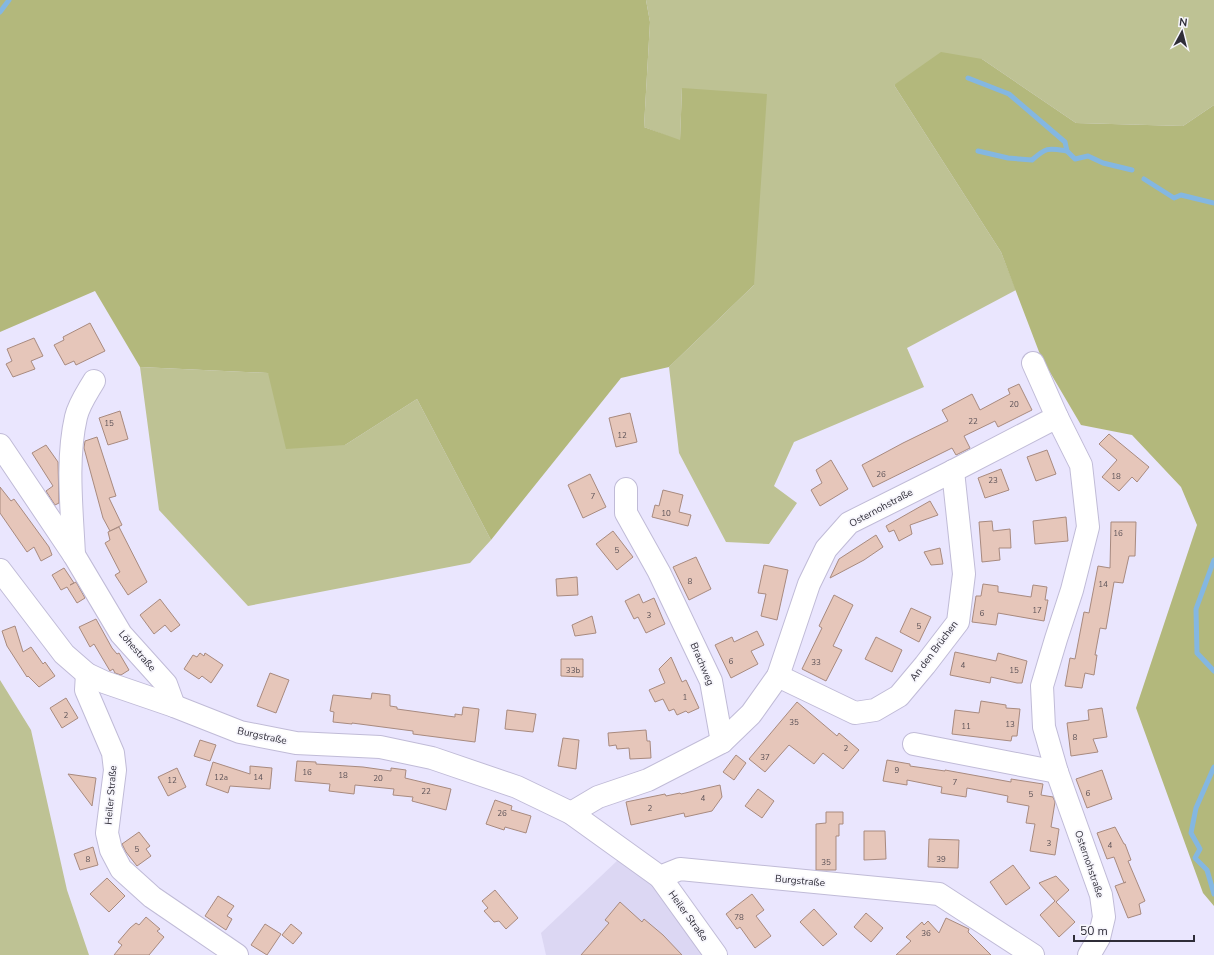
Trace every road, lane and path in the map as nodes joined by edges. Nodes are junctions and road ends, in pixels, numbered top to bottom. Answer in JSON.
{"nodes":[{"id":1,"x":1033,"y":363,"type":"dead end"},
{"id":2,"x":94,"y":381,"type":"dead end"},
{"id":3,"x":1057,"y":417,"type":"junction"},
{"id":4,"x":0,"y":445,"type":"edge"},
{"id":5,"x":954,"y":471,"type":"junction"},
{"id":6,"x":626,"y":489,"type":"dead end"},
{"id":7,"x":74,"y":555,"type":"junction"},
{"id":8,"x":0,"y":570,"type":"edge"},
{"id":9,"x":87,"y":674,"type":"junction"},
{"id":10,"x":778,"y":676,"type":"junction"},
{"id":11,"x":174,"y":706,"type":"junction"},
{"id":12,"x":722,"y":742,"type":"junction"},
{"id":13,"x":914,"y":744,"type":"dead end"},
{"id":14,"x":1057,"y":772,"type":"junction"},
{"id":15,"x":571,"y":813,"type":"junction"},
{"id":16,"x":660,"y":877,"type":"junction"},
{"id":17,"x":237,"y":955,"type":"edge"},
{"id":18,"x":716,"y":955,"type":"edge"},
{"id":19,"x":1033,"y":955,"type":"edge"},
{"id":20,"x":1089,"y":955,"type":"edge"}],
"edges":[{"from":1,"to":3,"type":"street","name":"Osternohstraße"},
{"from":2,"to":7,"type":"street","name":"Löhestraße"},
{"from":3,"to":5,"type":"street","name":"Osternohstraße"},
{"from":3,"to":14,"type":"street","name":"Osternohstraße"},
{"from":4,"to":7,"type":"street","name":"Löhestraße"},
{"from":5,"to":10,"type":"street","name":"Osternohstraße"},
{"from":5,"to":10,"type":"street","name":"An den Brüchen"},
{"from":6,"to":12,"type":"street","name":"Brachweg"},
{"from":7,"to":11,"type":"street","name":"Löhestraße"},
{"from":8,"to":9,"type":"street","name":"Burgstraße"},
{"from":9,"to":11,"type":"street","name":"Burgstraße"},
{"from":9,"to":17,"type":"street","name":"Heiler Straße"},
{"from":10,"to":12,"type":"street","name":"Osternohstraße"},
{"from":11,"to":15,"type":"street","name":"Burgstraße"},
{"from":12,"to":15,"type":"street"},
{"from":13,"to":14,"type":"street"},
{"from":14,"to":20,"type":"street","name":"Osternohstraße"},
{"from":15,"to":16,"type":"street","name":"Burgstraße"},
{"from":16,"to":18,"type":"street","name":"Heiler Straße"},
{"from":16,"to":19,"type":"street","name":"Burgstraße"}]}
